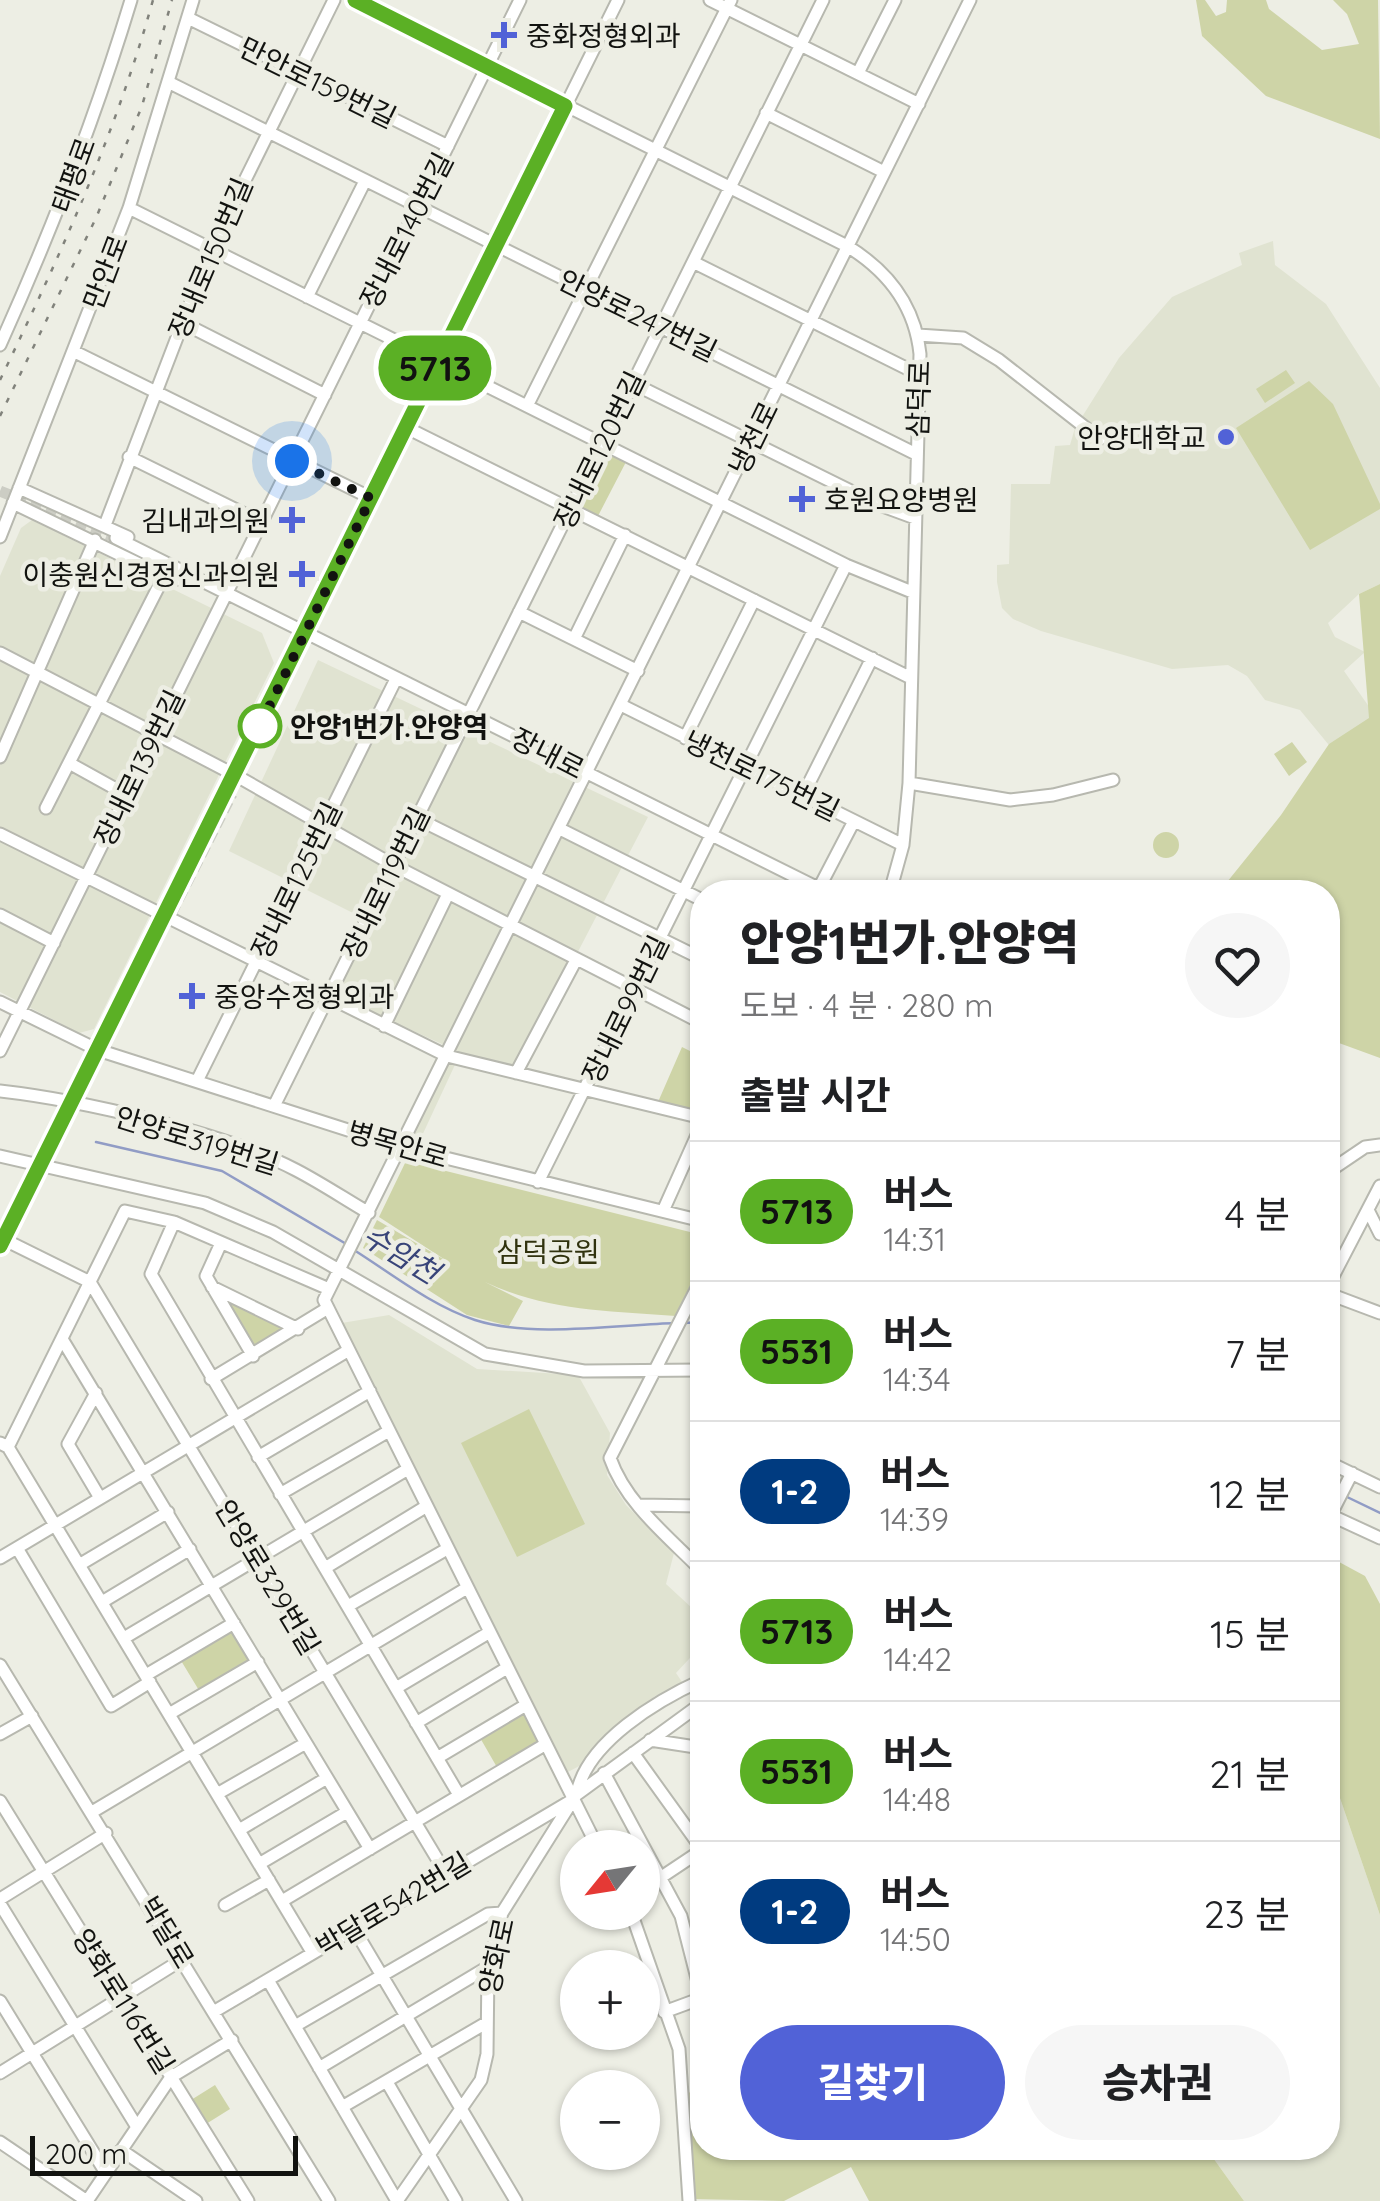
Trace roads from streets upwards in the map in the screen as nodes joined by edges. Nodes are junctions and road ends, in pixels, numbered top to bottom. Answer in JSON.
{"nodes":[{"id":1,"x":131,"y":0,"type":"edge"},
{"id":2,"x":192,"y":0,"type":"edge"},
{"id":3,"x":334,"y":0,"type":"edge"},
{"id":4,"x":356,"y":0,"type":"edge"},
{"id":5,"x":520,"y":0,"type":"edge"},
{"id":6,"x":618,"y":0,"type":"edge"},
{"id":7,"x":710,"y":0,"type":"edge"},
{"id":8,"x":822,"y":0,"type":"edge"},
{"id":9,"x":896,"y":0,"type":"edge"},
{"id":10,"x":970,"y":0,"type":"edge"},
{"id":11,"x":729,"y":4,"type":"edge"},
{"id":12,"x":188,"y":18,"type":"junction"},
{"id":13,"x":800,"y":46,"type":"junction"},
{"id":14,"x":488,"y":65,"type":"junction"},
{"id":15,"x":297,"y":70,"type":"junction"},
{"id":16,"x":858,"y":73,"type":"junction"},
{"id":17,"x":168,"y":82,"type":"junction"},
{"id":18,"x":919,"y":104,"type":"junction"},
{"id":19,"x":565,"y":106,"type":"junction"},
{"id":20,"x":766,"y":113,"type":"junction"},
{"id":21,"x":268,"y":132,"type":"junction"},
{"id":22,"x":448,"y":146,"type":"junction"},
{"id":23,"x":654,"y":150,"type":"junction"},
{"id":24,"x":884,"y":172,"type":"junction"},
{"id":25,"x":365,"y":182,"type":"junction"},
{"id":26,"x":731,"y":187,"type":"junction"},
{"id":27,"x":418,"y":207,"type":"junction"},
{"id":28,"x":129,"y":208,"type":"junction"},
{"id":29,"x":496,"y":244,"type":"junction"},
{"id":30,"x":847,"y":246,"type":"junction"},
{"id":31,"x":211,"y":249,"type":"junction"},
{"id":32,"x":693,"y":262,"type":"junction"},
{"id":33,"x":586,"y":289,"type":"junction"},
{"id":34,"x":307,"y":296,"type":"junction"},
{"id":35,"x":812,"y":320,"type":"junction"},
{"id":36,"x":181,"y":322,"type":"junction"},
{"id":37,"x":359,"y":323,"type":"junction"},
{"id":38,"x":660,"y":326,"type":"junction"},
{"id":39,"x":918,"y":335,"type":"junction"},
{"id":40,"x":0,"y":345,"type":"edge"},
{"id":41,"x":74,"y":352,"type":"junction"},
{"id":42,"x":438,"y":362,"type":"junction"},
{"id":43,"x":918,"y":374,"type":"junction"},
{"id":44,"x":632,"y":383,"type":"junction"},
{"id":45,"x":779,"y":384,"type":"junction"},
{"id":46,"x":155,"y":391,"type":"junction"},
{"id":47,"x":324,"y":395,"type":"junction"},
{"id":48,"x":527,"y":406,"type":"junction"},
{"id":49,"x":405,"y":427,"type":"junction"},
{"id":50,"x":1100,"y":440,"type":"dead end"},
{"id":51,"x":752,"y":442,"type":"junction"},
{"id":52,"x":602,"y":444,"type":"junction"},
{"id":53,"x":916,"y":454,"type":"junction"},
{"id":54,"x":129,"y":457,"type":"junction"},
{"id":55,"x":292,"y":461,"type":"junction"},
{"id":56,"x":19,"y":488,"type":"junction"},
{"id":57,"x":371,"y":498,"type":"junction"},
{"id":58,"x":13,"y":503,"type":"junction"},
{"id":59,"x":721,"y":503,"type":"junction"},
{"id":60,"x":571,"y":508,"type":"junction"},
{"id":61,"x":915,"y":518,"type":"junction"},
{"id":62,"x":261,"y":522,"type":"junction"},
{"id":63,"x":105,"y":524,"type":"junction"},
{"id":64,"x":625,"y":535,"type":"junction"},
{"id":65,"x":0,"y":537,"type":"edge"},
{"id":66,"x":116,"y":538,"type":"tunnel mouth"},
{"id":67,"x":95,"y":540,"type":"junction"},
{"id":68,"x":846,"y":565,"type":"junction"},
{"id":69,"x":688,"y":568,"type":"junction"},
{"id":70,"x":164,"y":576,"type":"junction"},
{"id":71,"x":208,"y":586,"type":"junction"},
{"id":72,"x":912,"y":592,"type":"junction"},
{"id":73,"x":224,"y":594,"type":"junction"},
{"id":74,"x":754,"y":600,"type":"junction"},
{"id":75,"x":519,"y":612,"type":"junction"},
{"id":76,"x":814,"y":629,"type":"junction"},
{"id":77,"x":305,"y":632,"type":"junction"},
{"id":78,"x":574,"y":638,"type":"junction"},
{"id":79,"x":0,"y":653,"type":"edge"},
{"id":80,"x":872,"y":658,"type":"junction"},
{"id":81,"x":638,"y":671,"type":"junction"},
{"id":82,"x":41,"y":672,"type":"junction"},
{"id":83,"x":911,"y":678,"type":"junction"},
{"id":84,"x":396,"y":679,"type":"junction"},
{"id":85,"x":100,"y":702,"type":"junction"},
{"id":86,"x":621,"y":705,"type":"junction"},
{"id":87,"x":468,"y":713,"type":"junction"},
{"id":88,"x":156,"y":733,"type":"junction"},
{"id":89,"x":686,"y":738,"type":"junction"},
{"id":90,"x":0,"y":757,"type":"edge"},
{"id":91,"x":69,"y":764,"type":"junction"},
{"id":92,"x":746,"y":767,"type":"junction"},
{"id":93,"x":586,"y":772,"type":"junction"},
{"id":94,"x":236,"y":775,"type":"junction"},
{"id":95,"x":1113,"y":780,"type":"dead end"},
{"id":96,"x":909,"y":782,"type":"junction"},
{"id":97,"x":125,"y":794,"type":"junction"},
{"id":98,"x":803,"y":795,"type":"junction"},
{"id":99,"x":46,"y":808,"type":"dead end"},
{"id":100,"x":416,"y":818,"type":"junction"},
{"id":101,"x":854,"y":821,"type":"junction"},
{"id":102,"x":322,"y":827,"type":"junction"},
{"id":103,"x":560,"y":829,"type":"junction"},
{"id":104,"x":0,"y":834,"type":"edge"},
{"id":105,"x":712,"y":835,"type":"junction"},
{"id":106,"x":902,"y":845,"type":"junction"},
{"id":107,"x":394,"y":866,"type":"junction"},
{"id":108,"x":87,"y":876,"type":"junction"},
{"id":109,"x":536,"y":877,"type":"junction"},
{"id":110,"x":800,"y":880,"type":"edge"},
{"id":111,"x":826,"y":880,"type":"edge"},
{"id":112,"x":893,"y":880,"type":"edge"},
{"id":113,"x":684,"y":890,"type":"junction"},
{"id":114,"x":690,"y":893,"type":"edge"},
{"id":115,"x":448,"y":894,"type":"junction"},
{"id":116,"x":0,"y":916,"type":"edge"},
{"id":117,"x":166,"y":916,"type":"junction"},
{"id":118,"x":510,"y":928,"type":"junction"},
{"id":119,"x":660,"y":938,"type":"junction"},
{"id":120,"x":54,"y":942,"type":"junction"},
{"id":121,"x":690,"y":953,"type":"edge"},
{"id":122,"x":576,"y":960,"type":"junction"},
{"id":123,"x":256,"y":961,"type":"junction"},
{"id":124,"x":635,"y":990,"type":"junction"},
{"id":125,"x":328,"y":998,"type":"junction"},
{"id":126,"x":0,"y":1002,"type":"edge"},
{"id":127,"x":19,"y":1012,"type":"junction"},
{"id":128,"x":690,"y":1017,"type":"edge"},
{"id":129,"x":384,"y":1026,"type":"junction"},
{"id":130,"x":98,"y":1050,"type":"junction"},
{"id":131,"x":0,"y":1051,"type":"edge"},
{"id":132,"x":447,"y":1056,"type":"junction"},
{"id":133,"x":516,"y":1073,"type":"junction"},
{"id":134,"x":197,"y":1081,"type":"junction"},
{"id":135,"x":586,"y":1088,"type":"junction"},
{"id":136,"x":0,"y":1092,"type":"edge"},
{"id":137,"x":73,"y":1105,"type":"junction"},
{"id":138,"x":274,"y":1106,"type":"junction"},
{"id":139,"x":690,"y":1118,"type":"edge"},
{"id":140,"x":1380,"y":1144,"type":"edge"},
{"id":141,"x":402,"y":1147,"type":"junction"},
{"id":142,"x":690,"y":1148,"type":"edge"},
{"id":143,"x":0,"y":1156,"type":"edge"},
{"id":144,"x":1340,"y":1164,"type":"edge"},
{"id":145,"x":40,"y":1166,"type":"junction"},
{"id":146,"x":538,"y":1182,"type":"junction"},
{"id":147,"x":1380,"y":1186,"type":"edge"},
{"id":148,"x":1368,"y":1210,"type":"junction"},
{"id":149,"x":662,"y":1211,"type":"junction"},
{"id":150,"x":369,"y":1213,"type":"junction"},
{"id":151,"x":690,"y":1218,"type":"edge"},
{"id":152,"x":174,"y":1222,"type":"junction"},
{"id":153,"x":1380,"y":1234,"type":"edge"},
{"id":154,"x":2,"y":1242,"type":"edge"},
{"id":155,"x":221,"y":1242,"type":"junction"},
{"id":156,"x":1340,"y":1264,"type":"edge"},
{"id":157,"x":341,"y":1266,"type":"junction"},
{"id":158,"x":90,"y":1282,"type":"junction"},
{"id":159,"x":210,"y":1286,"type":"junction"},
{"id":160,"x":328,"y":1290,"type":"junction"},
{"id":161,"x":1340,"y":1298,"type":"edge"},
{"id":162,"x":690,"y":1303,"type":"edge"},
{"id":163,"x":328,"y":1308,"type":"junction"},
{"id":164,"x":1380,"y":1312,"type":"edge"},
{"id":165,"x":298,"y":1329,"type":"junction"},
{"id":166,"x":62,"y":1339,"type":"junction"},
{"id":167,"x":348,"y":1350,"type":"junction"},
{"id":168,"x":252,"y":1356,"type":"junction"},
{"id":169,"x":655,"y":1370,"type":"junction"},
{"id":170,"x":690,"y":1370,"type":"edge"},
{"id":171,"x":211,"y":1378,"type":"junction"},
{"id":172,"x":370,"y":1391,"type":"junction"},
{"id":173,"x":96,"y":1393,"type":"junction"},
{"id":174,"x":234,"y":1418,"type":"junction"},
{"id":175,"x":389,"y":1431,"type":"junction"},
{"id":176,"x":190,"y":1444,"type":"junction"},
{"id":177,"x":4,"y":1445,"type":"edge"},
{"id":178,"x":258,"y":1457,"type":"junction"},
{"id":179,"x":408,"y":1469,"type":"junction"},
{"id":180,"x":142,"y":1472,"type":"junction"},
{"id":181,"x":1340,"y":1472,"type":"edge"},
{"id":182,"x":1349,"y":1479,"type":"junction"},
{"id":183,"x":1380,"y":1487,"type":"edge"},
{"id":184,"x":280,"y":1494,"type":"junction"},
{"id":185,"x":1340,"y":1496,"type":"edge"},
{"id":186,"x":100,"y":1498,"type":"junction"},
{"id":187,"x":638,"y":1504,"type":"junction"},
{"id":188,"x":427,"y":1506,"type":"junction"},
{"id":189,"x":690,"y":1506,"type":"edge"},
{"id":190,"x":168,"y":1512,"type":"junction"},
{"id":191,"x":1340,"y":1517,"type":"edge"},
{"id":192,"x":55,"y":1526,"type":"junction"},
{"id":193,"x":303,"y":1531,"type":"junction"},
{"id":194,"x":1380,"y":1538,"type":"edge"},
{"id":195,"x":17,"y":1548,"type":"junction"},
{"id":196,"x":190,"y":1549,"type":"junction"},
{"id":197,"x":447,"y":1549,"type":"junction"},
{"id":198,"x":0,"y":1558,"type":"edge"},
{"id":199,"x":690,"y":1558,"type":"edge"},
{"id":200,"x":258,"y":1559,"type":"junction"},
{"id":201,"x":79,"y":1565,"type":"junction"},
{"id":202,"x":325,"y":1568,"type":"junction"},
{"id":203,"x":212,"y":1586,"type":"junction"},
{"id":204,"x":468,"y":1588,"type":"junction"},
{"id":205,"x":102,"y":1602,"type":"junction"},
{"id":206,"x":348,"y":1606,"type":"junction"},
{"id":207,"x":234,"y":1623,"type":"junction"},
{"id":208,"x":490,"y":1632,"type":"junction"},
{"id":209,"x":124,"y":1638,"type":"junction"},
{"id":210,"x":371,"y":1646,"type":"junction"},
{"id":211,"x":258,"y":1662,"type":"junction"},
{"id":212,"x":0,"y":1665,"type":"edge"},
{"id":213,"x":507,"y":1668,"type":"junction"},
{"id":214,"x":326,"y":1673,"type":"junction"},
{"id":215,"x":148,"y":1679,"type":"junction"},
{"id":216,"x":690,"y":1686,"type":"edge"},
{"id":217,"x":396,"y":1688,"type":"junction"},
{"id":218,"x":281,"y":1700,"type":"junction"},
{"id":219,"x":526,"y":1705,"type":"junction"},
{"id":220,"x":690,"y":1711,"type":"edge"},
{"id":221,"x":169,"y":1714,"type":"junction"},
{"id":222,"x":32,"y":1716,"type":"junction"},
{"id":223,"x":416,"y":1724,"type":"junction"},
{"id":224,"x":0,"y":1734,"type":"edge"},
{"id":225,"x":650,"y":1740,"type":"junction"},
{"id":226,"x":306,"y":1743,"type":"junction"},
{"id":227,"x":546,"y":1744,"type":"junction"},
{"id":228,"x":690,"y":1746,"type":"edge"},
{"id":229,"x":192,"y":1753,"type":"junction"},
{"id":230,"x":633,"y":1753,"type":"junction"},
{"id":231,"x":437,"y":1758,"type":"junction"},
{"id":232,"x":604,"y":1773,"type":"junction"},
{"id":233,"x":327,"y":1778,"type":"junction"},
{"id":234,"x":217,"y":1794,"type":"junction"},
{"id":235,"x":459,"y":1796,"type":"junction"},
{"id":236,"x":575,"y":1797,"type":"junction"},
{"id":237,"x":0,"y":1801,"type":"edge"},
{"id":238,"x":92,"y":1812,"type":"junction"},
{"id":239,"x":347,"y":1812,"type":"junction"},
{"id":240,"x":414,"y":1822,"type":"junction"},
{"id":241,"x":239,"y":1830,"type":"junction"},
{"id":242,"x":590,"y":1830,"type":"edge"},
{"id":243,"x":690,"y":1832,"type":"edge"},
{"id":244,"x":106,"y":1833,"type":"junction"},
{"id":245,"x":370,"y":1850,"type":"junction"},
{"id":246,"x":690,"y":1858,"type":"edge"},
{"id":247,"x":259,"y":1864,"type":"junction"},
{"id":248,"x":43,"y":1872,"type":"junction"},
{"id":249,"x":445,"y":1872,"type":"junction"},
{"id":250,"x":269,"y":1880,"type":"junction"},
{"id":251,"x":661,"y":1880,"type":"junction"},
{"id":252,"x":0,"y":1901,"type":"edge"},
{"id":253,"x":282,"y":1901,"type":"junction"},
{"id":254,"x":224,"y":1905,"type":"dead end"},
{"id":255,"x":502,"y":1913,"type":"junction"},
{"id":256,"x":353,"y":1927,"type":"junction"},
{"id":257,"x":637,"y":1930,"type":"edge"},
{"id":258,"x":690,"y":1951,"type":"edge"},
{"id":259,"x":312,"y":1952,"type":"junction"},
{"id":260,"x":183,"y":1959,"type":"junction"},
{"id":261,"x":488,"y":1967,"type":"junction"},
{"id":262,"x":382,"y":1975,"type":"junction"},
{"id":263,"x":268,"y":1980,"type":"junction"},
{"id":264,"x":122,"y":1997,"type":"junction"},
{"id":265,"x":0,"y":2001,"type":"edge"},
{"id":266,"x":690,"y":2002,"type":"edge"},
{"id":267,"x":215,"y":2011,"type":"junction"},
{"id":268,"x":664,"y":2012,"type":"junction"},
{"id":269,"x":407,"y":2018,"type":"junction"},
{"id":270,"x":486,"y":2023,"type":"junction"},
{"id":271,"x":76,"y":2026,"type":"junction"},
{"id":272,"x":294,"y":2026,"type":"junction"},
{"id":273,"x":232,"y":2040,"type":"junction"},
{"id":274,"x":32,"y":2053,"type":"junction"},
{"id":275,"x":430,"y":2056,"type":"junction"},
{"id":276,"x":319,"y":2068,"type":"junction"},
{"id":277,"x":0,"y":2073,"type":"edge"},
{"id":278,"x":171,"y":2076,"type":"junction"},
{"id":279,"x":386,"y":2082,"type":"junction"},
{"id":280,"x":342,"y":2107,"type":"junction"},
{"id":281,"x":463,"y":2110,"type":"junction"},
{"id":282,"x":137,"y":2126,"type":"junction"},
{"id":283,"x":0,"y":2142,"type":"edge"},
{"id":284,"x":121,"y":2150,"type":"junction"},
{"id":285,"x":429,"y":2156,"type":"junction"},
{"id":286,"x":106,"y":2173,"type":"junction"},
{"id":287,"x":326,"y":2200,"type":"edge"},
{"id":288,"x":87,"y":2201,"type":"edge"},
{"id":289,"x":196,"y":2201,"type":"edge"},
{"id":290,"x":248,"y":2201,"type":"edge"},
{"id":291,"x":397,"y":2201,"type":"edge"},
{"id":292,"x":456,"y":2201,"type":"edge"},
{"id":293,"x":516,"y":2201,"type":"edge"},
{"id":294,"x":689,"y":2201,"type":"edge"}],
"edges":[{"from":1,"to":40,"type":"street","name":"태평로"},
{"from":2,"to":12,"type":"street","name":"만안로"},
{"from":3,"to":15,"type":"street","name":"장내로150번길"},
{"from":4,"to":14,"type":"street","name":"삼덕로"},
{"from":5,"to":14,"type":"street","name":"장내로140번길"},
{"from":6,"to":19,"type":"street"},
{"from":7,"to":11,"type":"street"},
{"from":8,"to":13,"type":"street","name":"장내로120번길"},
{"from":9,"to":16,"type":"street"},
{"from":10,"to":18,"type":"street","name":"냉천로"},
{"from":11,"to":13,"type":"street"},
{"from":11,"to":23,"type":"street"},
{"from":12,"to":15,"type":"street","name":"만안로159번길"},
{"from":12,"to":17,"type":"street","name":"만안로"},
{"from":13,"to":16,"type":"street"},
{"from":13,"to":20,"type":"street","name":"장내로120번길"},
{"from":14,"to":19,"type":"street","name":"삼덕로"},
{"from":14,"to":22,"type":"street","name":"장내로140번길"},
{"from":15,"to":21,"type":"street","name":"장내로150번길"},
{"from":15,"to":22,"type":"street","name":"만안로159번길"},
{"from":16,"to":18,"type":"street"},
{"from":17,"to":21,"type":"street","name":"안양로247번길"},
{"from":17,"to":28,"type":"street","name":"만안로"},
{"from":18,"to":24,"type":"street","name":"냉천로"},
{"from":19,"to":23,"type":"street","name":"삼덕로"},
{"from":19,"to":29,"type":"street"},
{"from":20,"to":24,"type":"street"},
{"from":20,"to":26,"type":"street","name":"장내로120번길"},
{"from":21,"to":25,"type":"street","name":"안양로247번길"},
{"from":21,"to":31,"type":"street","name":"장내로150번길"},
{"from":22,"to":27,"type":"street","name":"장내로140번길"},
{"from":23,"to":26,"type":"street","name":"삼덕로"},
{"from":23,"to":33,"type":"street"},
{"from":24,"to":30,"type":"street","name":"냉천로"},
{"from":25,"to":27,"type":"street","name":"안양로247번길"},
{"from":25,"to":34,"type":"street"},
{"from":26,"to":30,"type":"street","name":"삼덕로"},
{"from":26,"to":32,"type":"street","name":"장내로120번길"},
{"from":27,"to":29,"type":"street","name":"안양로247번길"},
{"from":27,"to":37,"type":"street","name":"장내로140번길"},
{"from":28,"to":31,"type":"street"},
{"from":28,"to":41,"type":"street","name":"만안로"},
{"from":29,"to":33,"type":"street","name":"안양로247번길"},
{"from":29,"to":42,"type":"street"},
{"from":30,"to":35,"type":"street","name":"냉천로"},
{"from":30,"to":39,"type":"street","name":"삼덕로"},
{"from":31,"to":34,"type":"street"},
{"from":31,"to":36,"type":"street","name":"장내로150번길"},
{"from":32,"to":35,"type":"street"},
{"from":32,"to":38,"type":"street","name":"장내로120번길"},
{"from":33,"to":38,"type":"street","name":"안양로247번길"},
{"from":33,"to":48,"type":"street"},
{"from":34,"to":37,"type":"street"},
{"from":35,"to":43,"type":"street"},
{"from":35,"to":45,"type":"street","name":"냉천로"},
{"from":36,"to":46,"type":"street","name":"장내로150번길"},
{"from":36,"to":47,"type":"street"},
{"from":37,"to":42,"type":"street"},
{"from":37,"to":47,"type":"street","name":"장내로140번길"},
{"from":38,"to":44,"type":"street","name":"장내로120번길"},
{"from":38,"to":45,"type":"street","name":"안양로247번길"},
{"from":39,"to":43,"type":"street","name":"삼덕로"},
{"from":39,"to":50,"type":"street"},
{"from":41,"to":46,"type":"street"},
{"from":41,"to":56,"type":"street","name":"만안로"},
{"from":42,"to":48,"type":"street"},
{"from":42,"to":49,"type":"street"},
{"from":43,"to":53,"type":"street","name":"삼덕로"},
{"from":44,"to":51,"type":"street"},
{"from":44,"to":52,"type":"street","name":"장내로120번길"},
{"from":45,"to":51,"type":"street","name":"냉천로"},
{"from":45,"to":53,"type":"street","name":"안양로247번길"},
{"from":46,"to":54,"type":"street","name":"장내로150번길"},
{"from":46,"to":55,"type":"street"},
{"from":47,"to":55,"type":"street","name":"장내로140번길"},
{"from":48,"to":52,"type":"street"},
{"from":49,"to":57,"type":"street"},
{"from":49,"to":60,"type":"street"},
{"from":51,"to":59,"type":"street","name":"냉천로"},
{"from":51,"to":61,"type":"street"},
{"from":52,"to":59,"type":"street"},
{"from":52,"to":60,"type":"street","name":"장내로120번길"},
{"from":53,"to":61,"type":"street","name":"삼덕로"},
{"from":54,"to":62,"type":"street"},
{"from":54,"to":63,"type":"street","name":"장내로150번길"},
{"from":55,"to":57,"type":"street"},
{"from":55,"to":62,"type":"street","name":"장내로140번길"},
{"from":56,"to":58,"type":"street","name":"만안로"},
{"from":56,"to":63,"type":"street"},
{"from":57,"to":77,"type":"street"},
{"from":58,"to":65,"type":"street","name":"만안로"},
{"from":58,"to":67,"type":"street"},
{"from":59,"to":68,"type":"street"},
{"from":59,"to":69,"type":"street","name":"냉천로"},
{"from":60,"to":64,"type":"street"},
{"from":60,"to":75,"type":"street","name":"장내로120번길"},
{"from":61,"to":72,"type":"street","name":"삼덕로"},
{"from":62,"to":73,"type":"street","name":"장내로140번길"},
{"from":63,"to":71,"type":"street"},
{"from":64,"to":69,"type":"street"},
{"from":64,"to":78,"type":"street"},
{"from":66,"to":71,"type":"street","name":"장내로"},
{"from":67,"to":70,"type":"street"},
{"from":67,"to":82,"type":"street"},
{"from":68,"to":72,"type":"street"},
{"from":68,"to":76,"type":"street","name":"장내로99번길"},
{"from":69,"to":74,"type":"street"},
{"from":69,"to":81,"type":"street","name":"냉천로"},
{"from":70,"to":71,"type":"street"},
{"from":70,"to":85,"type":"street"},
{"from":71,"to":73,"type":"street","name":"장내로"},
{"from":72,"to":83,"type":"street","name":"삼덕로"},
{"from":73,"to":77,"type":"street","name":"장내로"},
{"from":73,"to":88,"type":"street","name":"장내로139번길"},
{"from":74,"to":76,"type":"street"},
{"from":74,"to":89,"type":"street"},
{"from":75,"to":78,"type":"street"},
{"from":75,"to":87,"type":"street","name":"장내로120번길"},
{"from":76,"to":80,"type":"street"},
{"from":76,"to":92,"type":"street","name":"장내로99번길"},
{"from":77,"to":84,"type":"street","name":"장내로"},
{"from":77,"to":94,"type":"street"},
{"from":78,"to":81,"type":"street"},
{"from":79,"to":82,"type":"street"},
{"from":80,"to":83,"type":"street"},
{"from":80,"to":98,"type":"street"},
{"from":81,"to":86,"type":"street","name":"냉천로"},
{"from":82,"to":85,"type":"street"},
{"from":82,"to":90,"type":"street"},
{"from":83,"to":96,"type":"street","name":"삼덕로"},
{"from":84,"to":87,"type":"street","name":"장내로"},
{"from":84,"to":102,"type":"street","name":"장내로125번길"},
{"from":85,"to":88,"type":"street"},
{"from":85,"to":91,"type":"street"},
{"from":86,"to":89,"type":"street","name":"냉천로175번길"},
{"from":86,"to":93,"type":"street","name":"냉천로"},
{"from":87,"to":93,"type":"street","name":"장내로"},
{"from":87,"to":100,"type":"street","name":"장내로119번길"},
{"from":88,"to":94,"type":"street"},
{"from":88,"to":97,"type":"street","name":"장내로139번길"},
{"from":89,"to":92,"type":"street","name":"냉천로175번길"},
{"from":91,"to":97,"type":"street"},
{"from":91,"to":99,"type":"street"},
{"from":92,"to":98,"type":"street","name":"냉천로175번길"},
{"from":92,"to":105,"type":"street","name":"장내로99번길"},
{"from":93,"to":103,"type":"street","name":"냉천로"},
{"from":93,"to":105,"type":"street","name":"장내로"},
{"from":94,"to":102,"type":"street"},
{"from":94,"to":117,"type":"street"},
{"from":95,"to":96,"type":"street"},
{"from":96,"to":106,"type":"street","name":"삼덕로"},
{"from":97,"to":108,"type":"street","name":"장내로139번길"},
{"from":98,"to":101,"type":"street","name":"냉천로175번길"},
{"from":100,"to":107,"type":"street","name":"장내로119번길"},
{"from":100,"to":109,"type":"street"},
{"from":101,"to":106,"type":"street","name":"냉천로175번길"},
{"from":101,"to":111,"type":"street","name":"장내로"},
{"from":102,"to":107,"type":"street"},
{"from":102,"to":123,"type":"street","name":"장내로125번길"},
{"from":103,"to":109,"type":"street","name":"냉천로"},
{"from":103,"to":113,"type":"street"},
{"from":104,"to":108,"type":"street"},
{"from":105,"to":110,"type":"street","name":"장내로"},
{"from":105,"to":113,"type":"street","name":"장내로99번길"},
{"from":106,"to":112,"type":"street","name":"삼덕로"},
{"from":107,"to":115,"type":"street"},
{"from":107,"to":125,"type":"street","name":"장내로119번길"},
{"from":108,"to":117,"type":"street"},
{"from":108,"to":120,"type":"street","name":"장내로139번길"},
{"from":109,"to":118,"type":"street","name":"냉천로"},
{"from":109,"to":119,"type":"street"},
{"from":113,"to":114,"type":"street"},
{"from":113,"to":119,"type":"street","name":"장내로99번길"},
{"from":115,"to":118,"type":"street"},
{"from":115,"to":129,"type":"street"},
{"from":116,"to":120,"type":"street"},
{"from":117,"to":123,"type":"street"},
{"from":117,"to":130,"type":"street"},
{"from":118,"to":122,"type":"street"},
{"from":118,"to":132,"type":"street","name":"냉천로"},
{"from":119,"to":121,"type":"street"},
{"from":119,"to":124,"type":"street","name":"장내로99번길"},
{"from":120,"to":127,"type":"street","name":"장내로139번길"},
{"from":122,"to":124,"type":"street"},
{"from":122,"to":133,"type":"street"},
{"from":123,"to":125,"type":"street"},
{"from":123,"to":134,"type":"street","name":"장내로125번길"},
{"from":124,"to":128,"type":"street"},
{"from":124,"to":135,"type":"street","name":"장내로99번길"},
{"from":125,"to":129,"type":"street"},
{"from":125,"to":138,"type":"street","name":"장내로119번길"},
{"from":126,"to":127,"type":"street","name":"병목안로"},
{"from":127,"to":130,"type":"street","name":"병목안로"},
{"from":127,"to":131,"type":"street","name":"장내로139번길"},
{"from":129,"to":132,"type":"street"},
{"from":130,"to":134,"type":"street","name":"병목안로"},
{"from":130,"to":137,"type":"street"},
{"from":132,"to":133,"type":"street"},
{"from":132,"to":141,"type":"street","name":"냉천로"},
{"from":133,"to":135,"type":"street"},
{"from":134,"to":138,"type":"street","name":"병목안로"},
{"from":135,"to":139,"type":"street"},
{"from":135,"to":146,"type":"street","name":"장내로99번길"},
{"from":136,"to":137,"type":"street","name":"안양로319번길"},
{"from":137,"to":145,"type":"street"},
{"from":137,"to":150,"type":"street","name":"안양로319번길"},
{"from":138,"to":141,"type":"street","name":"병목안로"},
{"from":140,"to":144,"type":"street"},
{"from":141,"to":146,"type":"street","name":"병목안로"},
{"from":141,"to":150,"type":"street","name":"냉천로"},
{"from":142,"to":149,"type":"street"},
{"from":143,"to":145,"type":"street"},
{"from":145,"to":154,"type":"street"},
{"from":145,"to":157,"type":"street"},
{"from":146,"to":149,"type":"street","name":"병목안로"},
{"from":147,"to":148,"type":"street"},
{"from":148,"to":153,"type":"street"},
{"from":148,"to":156,"type":"street"},
{"from":149,"to":151,"type":"street","name":"병목안로"},
{"from":150,"to":157,"type":"street","name":"냉천로"},
{"from":152,"to":155,"type":"street"},
{"from":152,"to":158,"type":"street"},
{"from":152,"to":171,"type":"street"},
{"from":154,"to":158,"type":"street"},
{"from":155,"to":159,"type":"street"},
{"from":155,"to":160,"type":"street"},
{"from":157,"to":160,"type":"street","name":"냉천로"},
{"from":157,"to":169,"type":"street"},
{"from":158,"to":166,"type":"street"},
{"from":158,"to":176,"type":"street","name":"안양로329번길"},
{"from":159,"to":165,"type":"street"},
{"from":159,"to":168,"type":"street"},
{"from":160,"to":163,"type":"street"},
{"from":161,"to":164,"type":"street"},
{"from":162,"to":169,"type":"street"},
{"from":163,"to":165,"type":"street"},
{"from":163,"to":167,"type":"street"},
{"from":165,"to":168,"type":"street"},
{"from":166,"to":173,"type":"street"},
{"from":166,"to":177,"type":"street"},
{"from":167,"to":172,"type":"street"},
{"from":167,"to":174,"type":"street"},
{"from":168,"to":171,"type":"street"},
{"from":169,"to":170,"type":"street"},
{"from":169,"to":187,"type":"street"},
{"from":171,"to":174,"type":"street"},
{"from":172,"to":175,"type":"street"},
{"from":172,"to":178,"type":"street"},
{"from":173,"to":180,"type":"street"},
{"from":173,"to":186,"type":"street"},
{"from":174,"to":176,"type":"street"},
{"from":174,"to":178,"type":"street"},
{"from":175,"to":179,"type":"street"},
{"from":175,"to":184,"type":"street"},
{"from":176,"to":180,"type":"street"},
{"from":176,"to":200,"type":"street","name":"안양로329번길"},
{"from":177,"to":192,"type":"street"},
{"from":178,"to":184,"type":"street"},
{"from":179,"to":188,"type":"street"},
{"from":179,"to":193,"type":"street"},
{"from":180,"to":186,"type":"street"},
{"from":180,"to":190,"type":"street"},
{"from":181,"to":182,"type":"street"},
{"from":182,"to":183,"type":"street"},
{"from":182,"to":185,"type":"street"},
{"from":184,"to":193,"type":"street"},
{"from":186,"to":192,"type":"street"},
{"from":187,"to":189,"type":"street"},
{"from":187,"to":199,"type":"street"},
{"from":188,"to":197,"type":"street"},
{"from":188,"to":202,"type":"street"},
{"from":190,"to":196,"type":"street"},
{"from":190,"to":201,"type":"street"},
{"from":191,"to":194,"type":"street"},
{"from":192,"to":195,"type":"street"},
{"from":192,"to":201,"type":"street"},
{"from":193,"to":200,"type":"street"},
{"from":193,"to":202,"type":"street"},
{"from":195,"to":198,"type":"street"},
{"from":195,"to":215,"type":"street"},
{"from":196,"to":203,"type":"street"},
{"from":196,"to":205,"type":"street"},
{"from":197,"to":204,"type":"street"},
{"from":197,"to":206,"type":"street"},
{"from":200,"to":203,"type":"street"},
{"from":200,"to":214,"type":"street","name":"안양로329번길"},
{"from":201,"to":205,"type":"street"},
{"from":202,"to":206,"type":"street"},
{"from":203,"to":207,"type":"street"},
{"from":203,"to":209,"type":"street"},
{"from":204,"to":208,"type":"street"},
{"from":204,"to":210,"type":"street"},
{"from":205,"to":209,"type":"street"},
{"from":206,"to":210,"type":"street"},
{"from":207,"to":211,"type":"street"},
{"from":207,"to":215,"type":"street"},
{"from":208,"to":213,"type":"street"},
{"from":208,"to":217,"type":"street"},
{"from":209,"to":215,"type":"street"},
{"from":210,"to":214,"type":"street"},
{"from":210,"to":217,"type":"street"},
{"from":211,"to":218,"type":"street"},
{"from":211,"to":221,"type":"street"},
{"from":212,"to":222,"type":"street","name":"박달로"},
{"from":213,"to":219,"type":"street"},
{"from":213,"to":223,"type":"street"},
{"from":214,"to":218,"type":"street"},
{"from":214,"to":240,"type":"street","name":"안양로329번길"},
{"from":215,"to":221,"type":"street"},
{"from":216,"to":236,"type":"street"},
{"from":217,"to":223,"type":"street"},
{"from":218,"to":226,"type":"street"},
{"from":218,"to":229,"type":"street"},
{"from":219,"to":227,"type":"street"},
{"from":219,"to":231,"type":"street"},
{"from":220,"to":225,"type":"street","name":"양화로"},
{"from":221,"to":229,"type":"street"},
{"from":222,"to":224,"type":"street"},
{"from":222,"to":238,"type":"street","name":"박달로"},
{"from":223,"to":231,"type":"street"},
{"from":225,"to":228,"type":"street"},
{"from":225,"to":230,"type":"street","name":"양화로"},
{"from":226,"to":233,"type":"street"},
{"from":226,"to":234,"type":"street"},
{"from":227,"to":235,"type":"street"},
{"from":227,"to":236,"type":"street"},
{"from":229,"to":234,"type":"street"},
{"from":229,"to":238,"type":"street"},
{"from":230,"to":232,"type":"street","name":"양화로"},
{"from":230,"to":243,"type":"street"},
{"from":231,"to":235,"type":"street"},
{"from":232,"to":236,"type":"street","name":"양화로"},
{"from":232,"to":251,"type":"street"},
{"from":233,"to":239,"type":"street"},
{"from":233,"to":241,"type":"street"},
{"from":234,"to":241,"type":"street"},
{"from":235,"to":240,"type":"street"},
{"from":236,"to":242,"type":"street"},
{"from":236,"to":249,"type":"street","name":"박달로542번길"},
{"from":236,"to":255,"type":"street","name":"양화로"},
{"from":237,"to":248,"type":"street","name":"양화로116번길"},
{"from":238,"to":244,"type":"street","name":"박달로"},
{"from":239,"to":245,"type":"street"},
{"from":239,"to":247,"type":"street"},
{"from":240,"to":245,"type":"street"},
{"from":240,"to":249,"type":"street","name":"안양로329번길"},
{"from":241,"to":247,"type":"street"},
{"from":244,"to":248,"type":"street"},
{"from":244,"to":260,"type":"street","name":"박달로"},
{"from":245,"to":253,"type":"street"},
{"from":246,"to":251,"type":"street"},
{"from":247,"to":250,"type":"street"},
{"from":248,"to":252,"type":"street"},
{"from":248,"to":264,"type":"street","name":"양화로116번길"},
{"from":249,"to":256,"type":"street","name":"박달로542번길"},
{"from":250,"to":253,"type":"street"},
{"from":250,"to":254,"type":"street"},
{"from":251,"to":258,"type":"street"},
{"from":252,"to":271,"type":"street"},
{"from":253,"to":259,"type":"street"},
{"from":255,"to":261,"type":"street","name":"양화로"},
{"from":255,"to":262,"type":"street"},
{"from":256,"to":259,"type":"street","name":"박달로542번길"},
{"from":256,"to":262,"type":"street"},
{"from":257,"to":268,"type":"street"},
{"from":259,"to":263,"type":"street","name":"박달로542번길"},
{"from":260,"to":264,"type":"street"},
{"from":260,"to":267,"type":"street","name":"박달로"},
{"from":261,"to":269,"type":"street"},
{"from":261,"to":270,"type":"street","name":"양화로"},
{"from":262,"to":269,"type":"street"},
{"from":262,"to":272,"type":"street"},
{"from":263,"to":267,"type":"street","name":"박달로542번길"},
{"from":263,"to":272,"type":"street"},
{"from":264,"to":271,"type":"street"},
{"from":264,"to":278,"type":"street","name":"양화로116번길"},
{"from":265,"to":274,"type":"street"},
{"from":266,"to":268,"type":"street"},
{"from":267,"to":273,"type":"street","name":"박달로"},
{"from":268,"to":294,"type":"street"},
{"from":269,"to":275,"type":"street"},
{"from":269,"to":276,"type":"street"},
{"from":270,"to":275,"type":"street"},
{"from":270,"to":281,"type":"street","name":"양화로"},
{"from":271,"to":274,"type":"street"},
{"from":271,"to":282,"type":"street"},
{"from":272,"to":276,"type":"street"},
{"from":273,"to":278,"type":"street"},
{"from":273,"to":287,"type":"street","name":"박달로"},
{"from":274,"to":277,"type":"street"},
{"from":274,"to":286,"type":"street"},
{"from":275,"to":279,"type":"street"},
{"from":275,"to":281,"type":"street"},
{"from":276,"to":280,"type":"street"},
{"from":278,"to":282,"type":"street"},
{"from":278,"to":290,"type":"street","name":"양화로116번길"},
{"from":279,"to":280,"type":"street"},
{"from":279,"to":285,"type":"street"},
{"from":280,"to":291,"type":"street"},
{"from":281,"to":285,"type":"street","name":"양화로"},
{"from":281,"to":293,"type":"street"},
{"from":282,"to":284,"type":"street"},
{"from":283,"to":288,"type":"street"},
{"from":284,"to":286,"type":"street"},
{"from":284,"to":289,"type":"street"},
{"from":285,"to":291,"type":"street","name":"양화로"},
{"from":285,"to":292,"type":"street"},
{"from":286,"to":288,"type":"street"}]}
